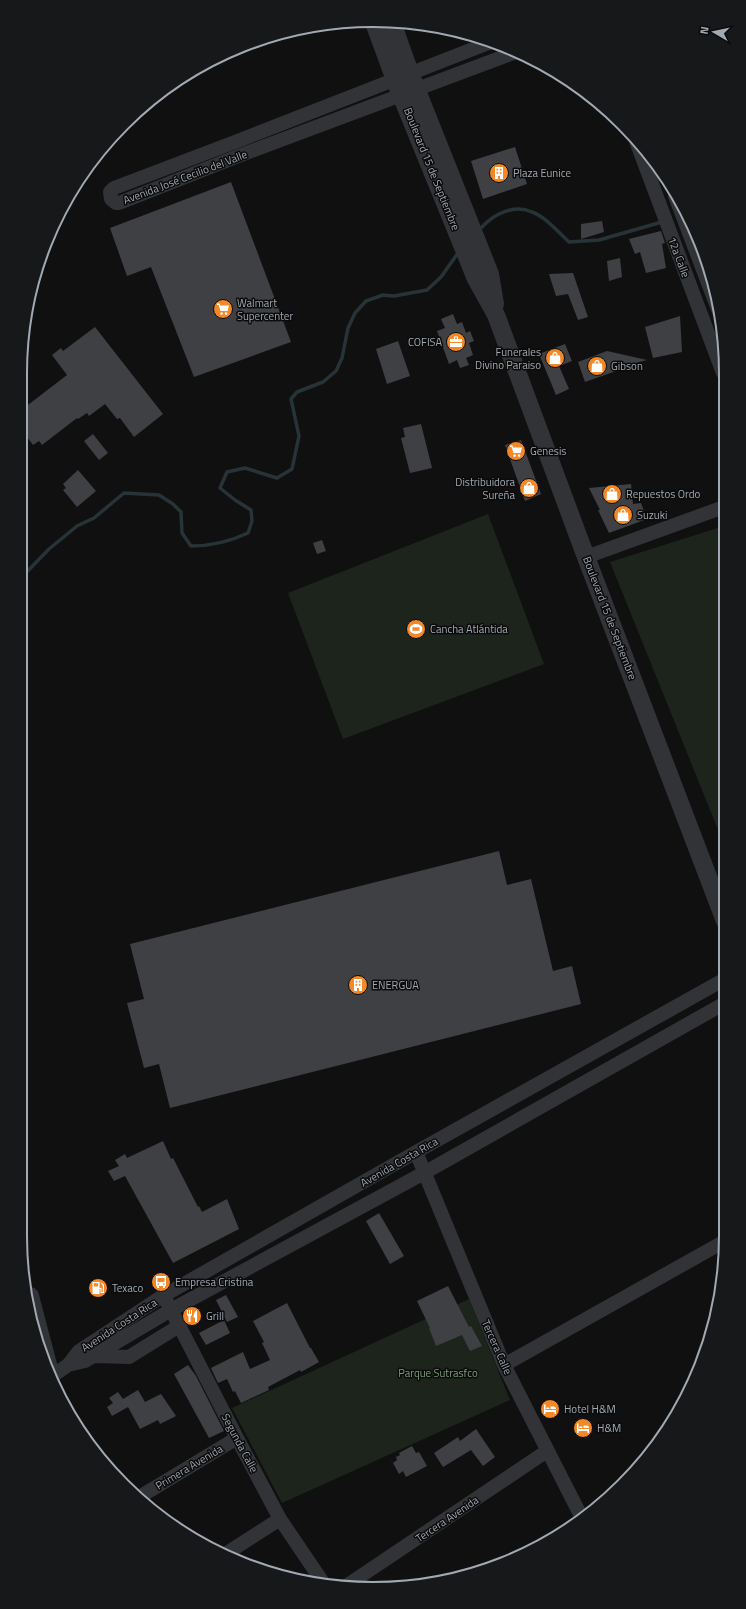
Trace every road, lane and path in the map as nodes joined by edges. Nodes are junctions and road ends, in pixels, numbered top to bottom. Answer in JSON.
{"nodes":[{"id":1,"x":378,"y":27,"type":"edge"},
{"id":2,"x":393,"y":28,"type":"edge"},
{"id":3,"x":485,"y":45,"type":"edge"},
{"id":4,"x":508,"y":54,"type":"edge"},
{"id":5,"x":406,"y":84,"type":"junction"},
{"id":6,"x":641,"y":154,"type":"edge"},
{"id":7,"x":701,"y":261,"type":"edge"},
{"id":8,"x":683,"y":267,"type":"junction"},
{"id":9,"x":718,"y":361,"type":"edge"},
{"id":10,"x":719,"y":509,"type":"edge"},
{"id":11,"x":586,"y":557,"type":"junction"},
{"id":12,"x":719,"y":905,"type":"edge"},
{"id":13,"x":719,"y":982,"type":"edge"},
{"id":14,"x":719,"y":1006,"type":"edge"},
{"id":15,"x":416,"y":1152,"type":"junction"},
{"id":16,"x":424,"y":1173,"type":"junction"},
{"id":17,"x":719,"y":1245,"type":"edge"},
{"id":18,"x":164,"y":1296,"type":"junction"},
{"id":19,"x":171,"y":1310,"type":"junction"},
{"id":20,"x":179,"y":1326,"type":"junction"},
{"id":21,"x":93,"y":1356,"type":"junction"},
{"id":22,"x":504,"y":1365,"type":"junction"},
{"id":23,"x":68,"y":1366,"type":"junction"},
{"id":24,"x":56,"y":1374,"type":"edge"},
{"id":25,"x":237,"y":1438,"type":"junction"},
{"id":26,"x":547,"y":1451,"type":"junction"},
{"id":27,"x":143,"y":1495,"type":"edge"},
{"id":28,"x":580,"y":1514,"type":"edge"},
{"id":29,"x":280,"y":1518,"type":"junction"},
{"id":30,"x":230,"y":1551,"type":"edge"},
{"id":31,"x":320,"y":1578,"type":"edge"},
{"id":32,"x":353,"y":1581,"type":"edge"}],
"edges":[{"from":1,"to":5,"type":"street","name":"Boulevard 15 de Septiembre"},
{"from":2,"to":5,"type":"street","name":"Boulevard 15 de Septiembre"},
{"from":3,"to":5,"type":"street","name":"Avenida José Cecilio del Valle"},
{"from":4,"to":5,"type":"street","name":"Avenida José Cecilio del Valle"},
{"from":5,"to":5,"type":"street","name":"Avenida José Cecilio del Valle"},
{"from":5,"to":11,"type":"street","name":"Boulevard 15 de Septiembre"},
{"from":6,"to":8,"type":"street","name":"12a Calle"},
{"from":7,"to":8,"type":"street"},
{"from":8,"to":9,"type":"street","name":"12a Calle"},
{"from":10,"to":11,"type":"street"},
{"from":11,"to":12,"type":"street","name":"Boulevard 15 de Septiembre"},
{"from":13,"to":15,"type":"street","name":"Avenida Costa Rica"},
{"from":14,"to":16,"type":"street","name":"Avenida Costa Rica"},
{"from":15,"to":16,"type":"street","name":"Tercera Calle"},
{"from":15,"to":18,"type":"street","name":"Avenida Costa Rica"},
{"from":16,"to":19,"type":"street","name":"Avenida Costa Rica"},
{"from":16,"to":22,"type":"street","name":"Tercera Calle"},
{"from":17,"to":22,"type":"street"},
{"from":18,"to":19,"type":"street","name":"Segunda Calle"},
{"from":18,"to":23,"type":"street","name":"Avenida Costa Rica"},
{"from":19,"to":20,"type":"street","name":"Segunda Calle"},
{"from":19,"to":21,"type":"street","name":"Avenida Costa Rica"},
{"from":20,"to":21,"type":"street"},
{"from":20,"to":25,"type":"street","name":"Segunda Calle"},
{"from":21,"to":23,"type":"street","name":"Avenida Costa Rica"},
{"from":22,"to":26,"type":"street","name":"Tercera Calle"},
{"from":23,"to":24,"type":"street"},
{"from":25,"to":27,"type":"street","name":"Primera Avenida"},
{"from":25,"to":29,"type":"street","name":"Segunda Calle"},
{"from":26,"to":28,"type":"street","name":"Tercera Calle"},
{"from":26,"to":32,"type":"street","name":"Tercera Avenida"},
{"from":29,"to":30,"type":"street"},
{"from":29,"to":31,"type":"street","name":"Segunda Calle"}]}
